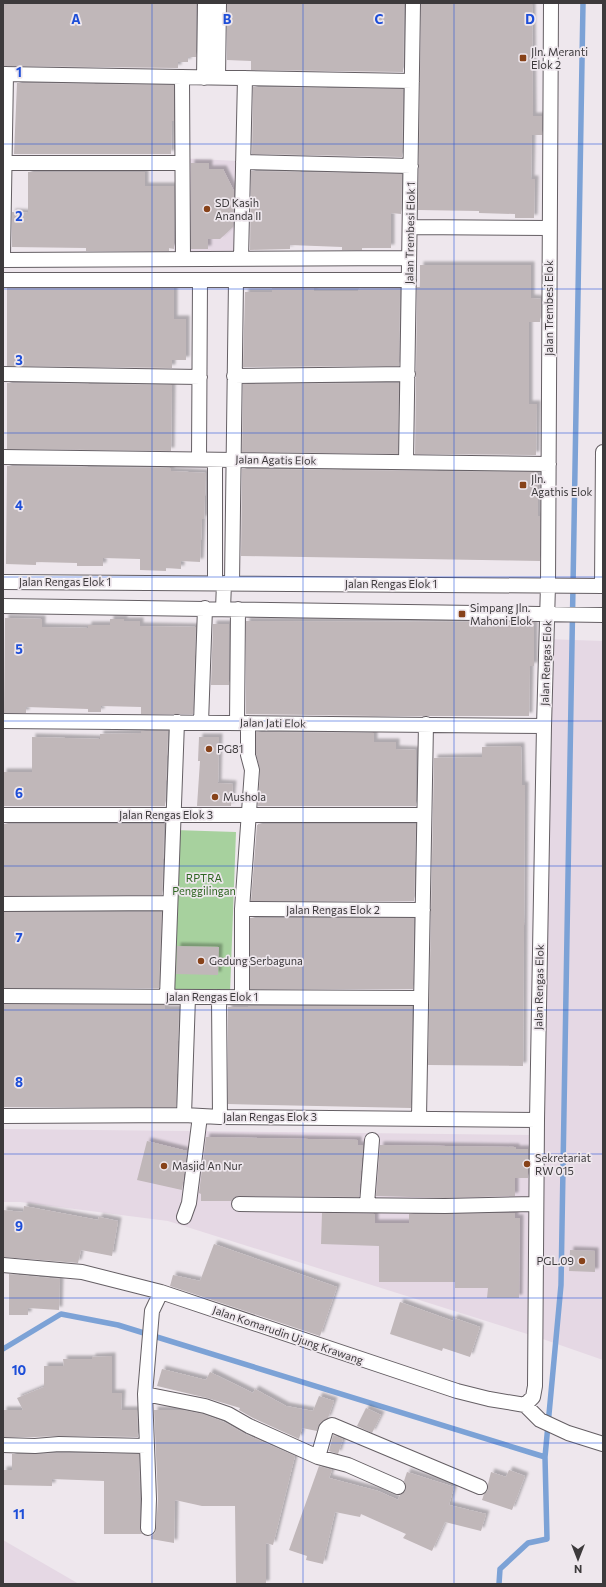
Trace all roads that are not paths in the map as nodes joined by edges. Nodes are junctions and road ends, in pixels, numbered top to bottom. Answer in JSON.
{"nodes":[{"id":1,"x":205,"y":3,"type":"edge"},
{"id":2,"x":219,"y":3,"type":"edge"},
{"id":3,"x":413,"y":3,"type":"edge"},
{"id":4,"x":550,"y":3,"type":"edge"},
{"id":5,"x":5,"y":74,"type":"edge"},
{"id":6,"x":182,"y":77,"type":"junction"},
{"id":7,"x":204,"y":78,"type":"junction"},
{"id":8,"x":218,"y":78,"type":"junction"},
{"id":9,"x":245,"y":78,"type":"junction"},
{"id":10,"x":412,"y":81,"type":"junction"},
{"id":11,"x":243,"y":162,"type":"junction"},
{"id":12,"x":182,"y":163,"type":"junction"},
{"id":13,"x":5,"y":164,"type":"junction"},
{"id":14,"x":411,"y":166,"type":"junction"},
{"id":15,"x":410,"y":227,"type":"junction"},
{"id":16,"x":549,"y":228,"type":"junction"},
{"id":17,"x":3,"y":254,"type":"edge"},
{"id":18,"x":409,"y":258,"type":"junction"},
{"id":19,"x":183,"y":259,"type":"junction"},
{"id":20,"x":242,"y":259,"type":"junction"},
{"id":21,"x":3,"y":260,"type":"edge"},
{"id":22,"x":3,"y":280,"type":"edge"},
{"id":23,"x":200,"y":280,"type":"junction"},
{"id":24,"x":236,"y":280,"type":"junction"},
{"id":25,"x":409,"y":280,"type":"junction"},
{"id":26,"x":3,"y":374,"type":"edge"},
{"id":27,"x":408,"y":374,"type":"junction"},
{"id":28,"x":234,"y":376,"type":"junction"},
{"id":29,"x":200,"y":377,"type":"junction"},
{"id":30,"x":603,"y":452,"type":"edge"},
{"id":31,"x":3,"y":457,"type":"edge"},
{"id":32,"x":199,"y":459,"type":"junction"},
{"id":33,"x":215,"y":460,"type":"junction"},
{"id":34,"x":234,"y":460,"type":"junction"},
{"id":35,"x":406,"y":462,"type":"junction"},
{"id":36,"x":549,"y":464,"type":"junction"},
{"id":37,"x":3,"y":582,"type":"edge"},
{"id":38,"x":223,"y":583,"type":"junction"},
{"id":39,"x":553,"y":586,"type":"junction"},
{"id":40,"x":598,"y":586,"type":"edge"},
{"id":41,"x":3,"y":606,"type":"edge"},
{"id":42,"x":205,"y":608,"type":"junction"},
{"id":43,"x":223,"y":609,"type":"junction"},
{"id":44,"x":238,"y":609,"type":"junction"},
{"id":45,"x":552,"y":614,"type":"junction"},
{"id":46,"x":596,"y":615,"type":"edge"},
{"id":47,"x":3,"y":721,"type":"edge"},
{"id":48,"x":177,"y":722,"type":"junction"},
{"id":49,"x":201,"y":723,"type":"junction"},
{"id":50,"x":243,"y":723,"type":"junction"},
{"id":51,"x":426,"y":724,"type":"junction"},
{"id":52,"x":544,"y":726,"type":"junction"},
{"id":53,"x":249,"y":814,"type":"junction"},
{"id":54,"x":3,"y":815,"type":"edge"},
{"id":55,"x":174,"y":815,"type":"junction"},
{"id":56,"x":424,"y":815,"type":"junction"},
{"id":57,"x":170,"y":903,"type":"junction"},
{"id":58,"x":3,"y":904,"type":"edge"},
{"id":59,"x":242,"y":909,"type":"junction"},
{"id":60,"x":423,"y":910,"type":"junction"},
{"id":61,"x":3,"y":996,"type":"edge"},
{"id":62,"x":167,"y":997,"type":"junction"},
{"id":63,"x":188,"y":997,"type":"junction"},
{"id":64,"x":219,"y":997,"type":"junction"},
{"id":65,"x":242,"y":997,"type":"junction"},
{"id":66,"x":421,"y":998,"type":"junction"},
{"id":67,"x":184,"y":1115,"type":"junction"},
{"id":68,"x":3,"y":1116,"type":"edge"},
{"id":69,"x":200,"y":1116,"type":"junction"},
{"id":70,"x":220,"y":1117,"type":"junction"},
{"id":71,"x":420,"y":1118,"type":"junction"},
{"id":72,"x":537,"y":1120,"type":"junction"},
{"id":73,"x":372,"y":1140,"type":"dead end"},
{"id":74,"x":239,"y":1204,"type":"dead end"},
{"id":75,"x":367,"y":1204,"type":"junction"},
{"id":76,"x":536,"y":1204,"type":"junction"},
{"id":77,"x":184,"y":1217,"type":"dead end"},
{"id":78,"x":3,"y":1265,"type":"edge"},
{"id":79,"x":161,"y":1292,"type":"junction"},
{"id":80,"x":145,"y":1394,"type":"junction"},
{"id":81,"x":525,"y":1405,"type":"junction"},
{"id":82,"x":603,"y":1444,"type":"edge"},
{"id":83,"x":3,"y":1445,"type":"edge"},
{"id":84,"x":146,"y":1446,"type":"junction"},
{"id":85,"x":318,"y":1457,"type":"junction"},
{"id":86,"x":398,"y":1487,"type":"dead end"},
{"id":87,"x":480,"y":1487,"type":"dead end"},
{"id":88,"x":148,"y":1528,"type":"dead end"}],
"edges":[{"from":1,"to":7,"type":"street"},
{"from":2,"to":8,"type":"street"},
{"from":3,"to":10,"type":"street","name":"Jalan Trembesi Elok 1"},
{"from":4,"to":16,"type":"street","name":"Jalan Trembesi Elok"},
{"from":5,"to":6,"type":"street"},
{"from":5,"to":13,"type":"street"},
{"from":6,"to":7,"type":"street"},
{"from":6,"to":12,"type":"street"},
{"from":7,"to":8,"type":"street"},
{"from":8,"to":9,"type":"street"},
{"from":9,"to":10,"type":"street"},
{"from":9,"to":11,"type":"street"},
{"from":10,"to":14,"type":"street","name":"Jalan Trembesi Elok 1"},
{"from":11,"to":14,"type":"street"},
{"from":11,"to":20,"type":"street"},
{"from":12,"to":13,"type":"street"},
{"from":12,"to":19,"type":"street"},
{"from":13,"to":17,"type":"street"},
{"from":14,"to":15,"type":"street","name":"Jalan Trembesi Elok 1"},
{"from":15,"to":16,"type":"street"},
{"from":15,"to":18,"type":"street","name":"Jalan Trembesi Elok 1"},
{"from":16,"to":36,"type":"street","name":"Jalan Trembesi Elok"},
{"from":18,"to":20,"type":"street"},
{"from":18,"to":25,"type":"street","name":"Jalan Trembesi Elok 1"},
{"from":19,"to":20,"type":"street"},
{"from":19,"to":21,"type":"street"},
{"from":22,"to":23,"type":"street"},
{"from":23,"to":24,"type":"street"},
{"from":23,"to":29,"type":"street"},
{"from":24,"to":25,"type":"street"},
{"from":24,"to":28,"type":"street"},
{"from":25,"to":27,"type":"street","name":"Jalan Trembesi Elok 1"},
{"from":26,"to":29,"type":"street"},
{"from":27,"to":28,"type":"street"},
{"from":27,"to":35,"type":"street","name":"Jalan Trembesi Elok 1"},
{"from":28,"to":34,"type":"street"},
{"from":29,"to":32,"type":"street"},
{"from":30,"to":40,"type":"street"},
{"from":31,"to":32,"type":"street","name":"Jalan Agatis Elok"},
{"from":32,"to":33,"type":"street","name":"Jalan Agatis Elok"},
{"from":33,"to":34,"type":"street","name":"Jalan Agatis Elok"},
{"from":33,"to":38,"type":"street"},
{"from":34,"to":35,"type":"street","name":"Jalan Agatis Elok"},
{"from":34,"to":38,"type":"street"},
{"from":35,"to":36,"type":"street","name":"Jalan Agatis Elok"},
{"from":36,"to":39,"type":"street","name":"Jalan Trembesi Elok"},
{"from":37,"to":38,"type":"street","name":"Jalan Rengas Elok 1"},
{"from":38,"to":39,"type":"street","name":"Jalan Rengas Elok 1"},
{"from":38,"to":43,"type":"street"},
{"from":39,"to":40,"type":"street","name":"Jalan Rengas Elok 1"},
{"from":39,"to":45,"type":"street","name":"Jalan Trembesi Elok"},
{"from":41,"to":42,"type":"street"},
{"from":42,"to":43,"type":"street"},
{"from":42,"to":49,"type":"street"},
{"from":43,"to":44,"type":"street"},
{"from":44,"to":45,"type":"street"},
{"from":44,"to":50,"type":"street"},
{"from":45,"to":46,"type":"street"},
{"from":45,"to":52,"type":"street","name":"Jalan Rengas Elok"},
{"from":47,"to":48,"type":"street","name":"Jalan Jati Elok"},
{"from":48,"to":49,"type":"street","name":"Jalan Jati Elok"},
{"from":48,"to":55,"type":"street"},
{"from":49,"to":50,"type":"street","name":"Jalan Jati Elok"},
{"from":50,"to":51,"type":"street","name":"Jalan Jati Elok"},
{"from":50,"to":53,"type":"street"},
{"from":51,"to":52,"type":"street","name":"Jalan Jati Elok"},
{"from":51,"to":56,"type":"street"},
{"from":52,"to":72,"type":"street","name":"Jalan Rengas Elok"},
{"from":53,"to":55,"type":"street","name":"Jalan Rengas Elok 3"},
{"from":53,"to":56,"type":"street","name":"Jalan Rengas Elok 3"},
{"from":53,"to":59,"type":"street"},
{"from":54,"to":55,"type":"street","name":"Jalan Rengas Elok 3"},
{"from":55,"to":57,"type":"street"},
{"from":56,"to":60,"type":"street"},
{"from":57,"to":58,"type":"street"},
{"from":57,"to":62,"type":"street"},
{"from":59,"to":60,"type":"street","name":"Jalan Rengas Elok 2"},
{"from":59,"to":65,"type":"street"},
{"from":60,"to":66,"type":"street"},
{"from":61,"to":62,"type":"street","name":"Jalan Rengas Elok 1"},
{"from":62,"to":63,"type":"street","name":"Jalan Rengas Elok 1"},
{"from":63,"to":64,"type":"street","name":"Jalan Rengas Elok 1"},
{"from":63,"to":67,"type":"street"},
{"from":64,"to":65,"type":"street","name":"Jalan Rengas Elok 1"},
{"from":64,"to":70,"type":"street"},
{"from":65,"to":66,"type":"street","name":"Jalan Rengas Elok 1"},
{"from":66,"to":71,"type":"street"},
{"from":67,"to":68,"type":"street","name":"Jalan Rengas Elok 3"},
{"from":67,"to":69,"type":"street","name":"Jalan Rengas Elok 3"},
{"from":69,"to":70,"type":"street","name":"Jalan Rengas Elok 3"},
{"from":69,"to":77,"type":"street"},
{"from":70,"to":71,"type":"street","name":"Jalan Rengas Elok 3"},
{"from":71,"to":72,"type":"street","name":"Jalan Rengas Elok 3"},
{"from":72,"to":76,"type":"street","name":"Jalan Rengas Elok"},
{"from":73,"to":75,"type":"street"},
{"from":74,"to":75,"type":"street"},
{"from":75,"to":76,"type":"street"},
{"from":76,"to":81,"type":"street","name":"Jalan Rengas Elok"},
{"from":78,"to":79,"type":"street","name":"Jalan Komarudin Ujung Krawang"},
{"from":79,"to":80,"type":"street"},
{"from":79,"to":81,"type":"street","name":"Jalan Komarudin Ujung Krawang"},
{"from":80,"to":84,"type":"street"},
{"from":80,"to":85,"type":"street"},
{"from":81,"to":82,"type":"street"},
{"from":83,"to":84,"type":"street"},
{"from":84,"to":88,"type":"street"},
{"from":85,"to":86,"type":"street"},
{"from":85,"to":87,"type":"street"}]}
